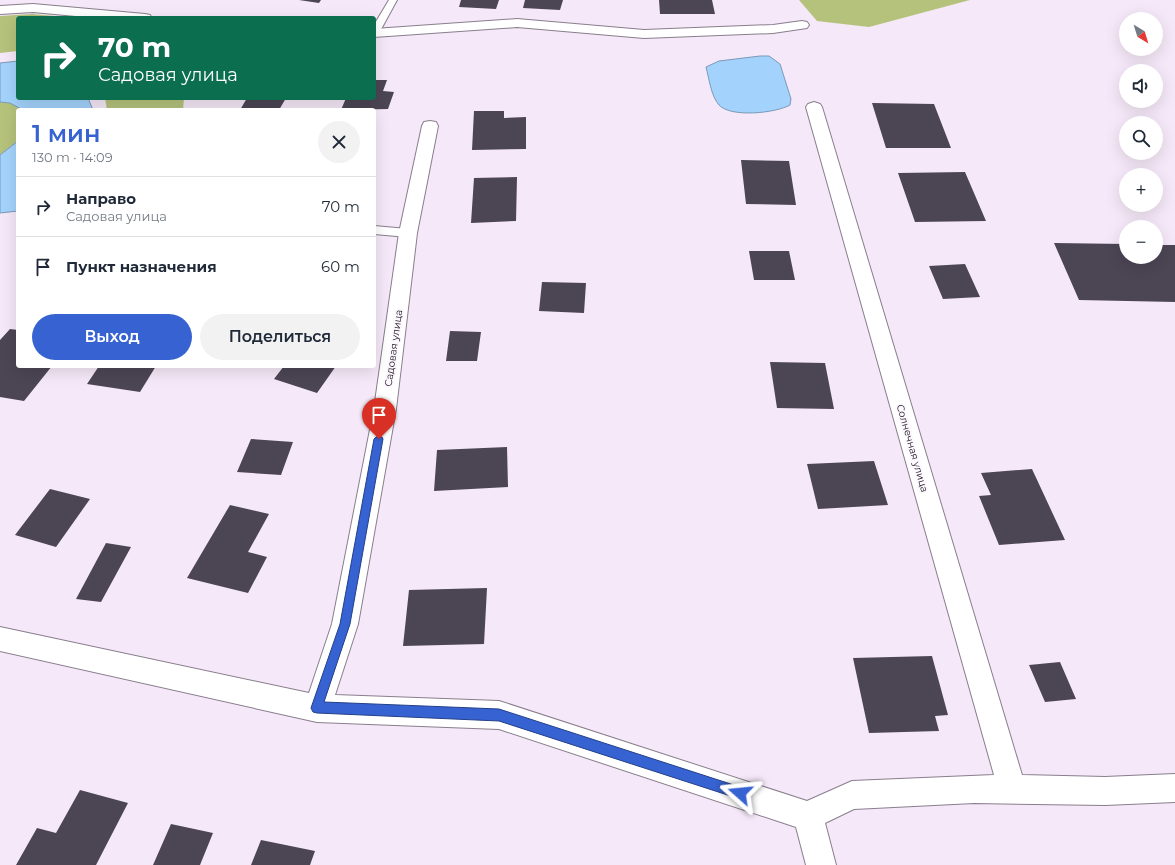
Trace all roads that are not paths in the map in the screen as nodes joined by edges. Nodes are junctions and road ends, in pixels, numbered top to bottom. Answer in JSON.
{"nodes":[{"id":1,"x":392,"y":0,"type":"edge"},
{"id":2,"x":37,"y":4,"type":"edge"},
{"id":3,"x":0,"y":10,"type":"edge"},
{"id":4,"x":130,"y":16,"type":"edge"},
{"id":5,"x":802,"y":25,"type":"dead end"},
{"id":6,"x":376,"y":29,"type":"edge"},
{"id":7,"x":376,"y":33,"type":"edge"},
{"id":8,"x":814,"y":108,"type":"dead end"},
{"id":9,"x":430,"y":126,"type":"dead end"},
{"id":10,"x":376,"y":230,"type":"edge"},
{"id":11,"x":408,"y":233,"type":"junction"},
{"id":12,"x":0,"y":639,"type":"edge"},
{"id":13,"x":317,"y":708,"type":"junction"},
{"id":14,"x":1175,"y":788,"type":"edge"},
{"id":15,"x":1012,"y":789,"type":"junction"},
{"id":16,"x":808,"y":816,"type":"junction"},
{"id":17,"x":821,"y":865,"type":"edge"}],
"edges":[{"from":1,"to":6,"type":"lane"},
{"from":2,"to":3,"type":"street"},
{"from":2,"to":4,"type":"street"},
{"from":5,"to":7,"type":"street"},
{"from":8,"to":15,"type":"street","name":"Солнечная улица"},
{"from":9,"to":11,"type":"street","name":"Садовая улица"},
{"from":10,"to":11,"type":"lane"},
{"from":11,"to":13,"type":"street","name":"Садовая улица"},
{"from":12,"to":13,"type":"street"},
{"from":13,"to":16,"type":"street"},
{"from":14,"to":15,"type":"street"},
{"from":15,"to":16,"type":"street"},
{"from":16,"to":17,"type":"street"}]}
